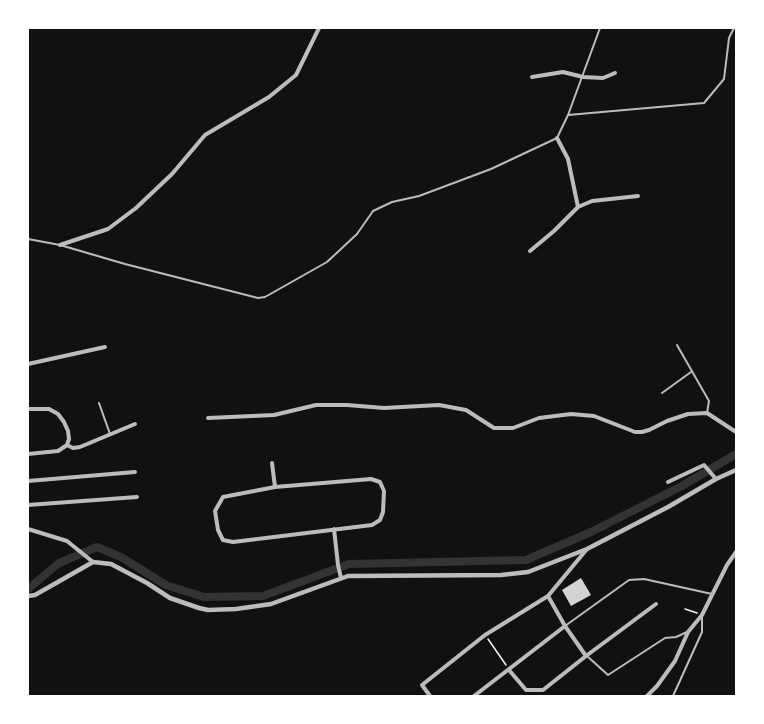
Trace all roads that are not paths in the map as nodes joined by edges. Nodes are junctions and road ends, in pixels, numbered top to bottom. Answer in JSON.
{"nodes":[{"id":1,"x":319,"y":28,"type":"edge"},
{"id":2,"x":600,"y":28,"type":"edge"},
{"id":3,"x":734,"y":28,"type":"edge"},
{"id":4,"x":616,"y":73,"type":"dead end"},
{"id":5,"x":532,"y":77,"type":"dead end"},
{"id":6,"x":583,"y":77,"type":"junction"},
{"id":7,"x":568,"y":115,"type":"junction"},
{"id":8,"x":557,"y":138,"type":"junction"},
{"id":9,"x":638,"y":196,"type":"dead end"},
{"id":10,"x":578,"y":207,"type":"junction"},
{"id":11,"x":28,"y":239,"type":"edge"},
{"id":12,"x":60,"y":245,"type":"junction"},
{"id":13,"x":530,"y":251,"type":"dead end"},
{"id":14,"x":677,"y":345,"type":"dead end"},
{"id":15,"x":105,"y":347,"type":"dead end"},
{"id":16,"x":28,"y":364,"type":"edge"},
{"id":17,"x":691,"y":372,"type":"junction"},
{"id":18,"x":662,"y":393,"type":"dead end"},
{"id":19,"x":99,"y":403,"type":"dead end"},
{"id":20,"x":28,"y":409,"type":"edge"},
{"id":21,"x":707,"y":413,"type":"junction"},
{"id":22,"x":208,"y":418,"type":"dead end"},
{"id":23,"x":135,"y":424,"type":"dead end"},
{"id":24,"x":736,"y":432,"type":"edge"},
{"id":25,"x":110,"y":434,"type":"junction"},
{"id":26,"x":67,"y":445,"type":"junction"},
{"id":27,"x":28,"y":454,"type":"edge"},
{"id":28,"x":272,"y":462,"type":"dead end"},
{"id":29,"x":736,"y":470,"type":"edge"},
{"id":30,"x":135,"y":472,"type":"dead end"},
{"id":31,"x":714,"y":478,"type":"junction"},
{"id":32,"x":28,"y":481,"type":"edge"},
{"id":33,"x":668,"y":482,"type":"dead end"},
{"id":34,"x":275,"y":486,"type":"junction"},
{"id":35,"x":137,"y":498,"type":"dead end"},
{"id":36,"x":28,"y":505,"type":"edge"},
{"id":37,"x":28,"y":529,"type":"edge"},
{"id":38,"x":334,"y":529,"type":"junction"},
{"id":39,"x":587,"y":549,"type":"junction"},
{"id":40,"x":736,"y":552,"type":"edge"},
{"id":41,"x":93,"y":562,"type":"junction"},
{"id":42,"x":340,"y":576,"type":"junction"},
{"id":43,"x":713,"y":594,"type":"junction"},
{"id":44,"x":28,"y":596,"type":"edge"},
{"id":45,"x":548,"y":596,"type":"junction"},
{"id":46,"x":656,"y":604,"type":"dead end"},
{"id":47,"x":702,"y":615,"type":"junction"},
{"id":48,"x":565,"y":626,"type":"junction"},
{"id":49,"x":688,"y":632,"type":"junction"},
{"id":50,"x":586,"y":656,"type":"junction"},
{"id":51,"x":509,"y":670,"type":"junction"},
{"id":52,"x":430,"y":696,"type":"edge"},
{"id":53,"x":474,"y":696,"type":"edge"},
{"id":54,"x":646,"y":696,"type":"edge"},
{"id":55,"x":673,"y":696,"type":"edge"}],
"edges":[{"from":1,"to":12,"type":"street"},
{"from":2,"to":6,"type":"lane"},
{"from":3,"to":7,"type":"lane"},
{"from":4,"to":6,"type":"street"},
{"from":5,"to":6,"type":"street"},
{"from":6,"to":7,"type":"lane"},
{"from":7,"to":8,"type":"lane"},
{"from":8,"to":10,"type":"street"},
{"from":8,"to":12,"type":"lane"},
{"from":9,"to":10,"type":"street"},
{"from":10,"to":13,"type":"street"},
{"from":11,"to":12,"type":"lane"},
{"from":14,"to":17,"type":"lane"},
{"from":15,"to":16,"type":"street"},
{"from":17,"to":18,"type":"lane"},
{"from":17,"to":21,"type":"lane"},
{"from":19,"to":25,"type":"lane"},
{"from":20,"to":26,"type":"street"},
{"from":21,"to":22,"type":"street"},
{"from":21,"to":24,"type":"street"},
{"from":23,"to":25,"type":"street"},
{"from":25,"to":26,"type":"street"},
{"from":26,"to":27,"type":"street"},
{"from":28,"to":34,"type":"street"},
{"from":29,"to":31,"type":"street"},
{"from":30,"to":32,"type":"street"},
{"from":31,"to":33,"type":"street"},
{"from":31,"to":39,"type":"street"},
{"from":34,"to":38,"type":"street"},
{"from":34,"to":38,"type":"street"},
{"from":35,"to":36,"type":"street"},
{"from":37,"to":41,"type":"street"},
{"from":38,"to":42,"type":"street"},
{"from":39,"to":42,"type":"street"},
{"from":39,"to":45,"type":"street"},
{"from":40,"to":43,"type":"street"},
{"from":41,"to":42,"type":"street"},
{"from":41,"to":44,"type":"street"},
{"from":43,"to":47,"type":"street"},
{"from":43,"to":48,"type":"lane"},
{"from":45,"to":48,"type":"street"},
{"from":45,"to":52,"type":"street"},
{"from":46,"to":50,"type":"street"},
{"from":47,"to":49,"type":"street"},
{"from":47,"to":55,"type":"lane"},
{"from":48,"to":50,"type":"street"},
{"from":48,"to":51,"type":"street"},
{"from":49,"to":50,"type":"lane"},
{"from":49,"to":54,"type":"street"},
{"from":50,"to":51,"type":"street"},
{"from":51,"to":53,"type":"street"}]}
